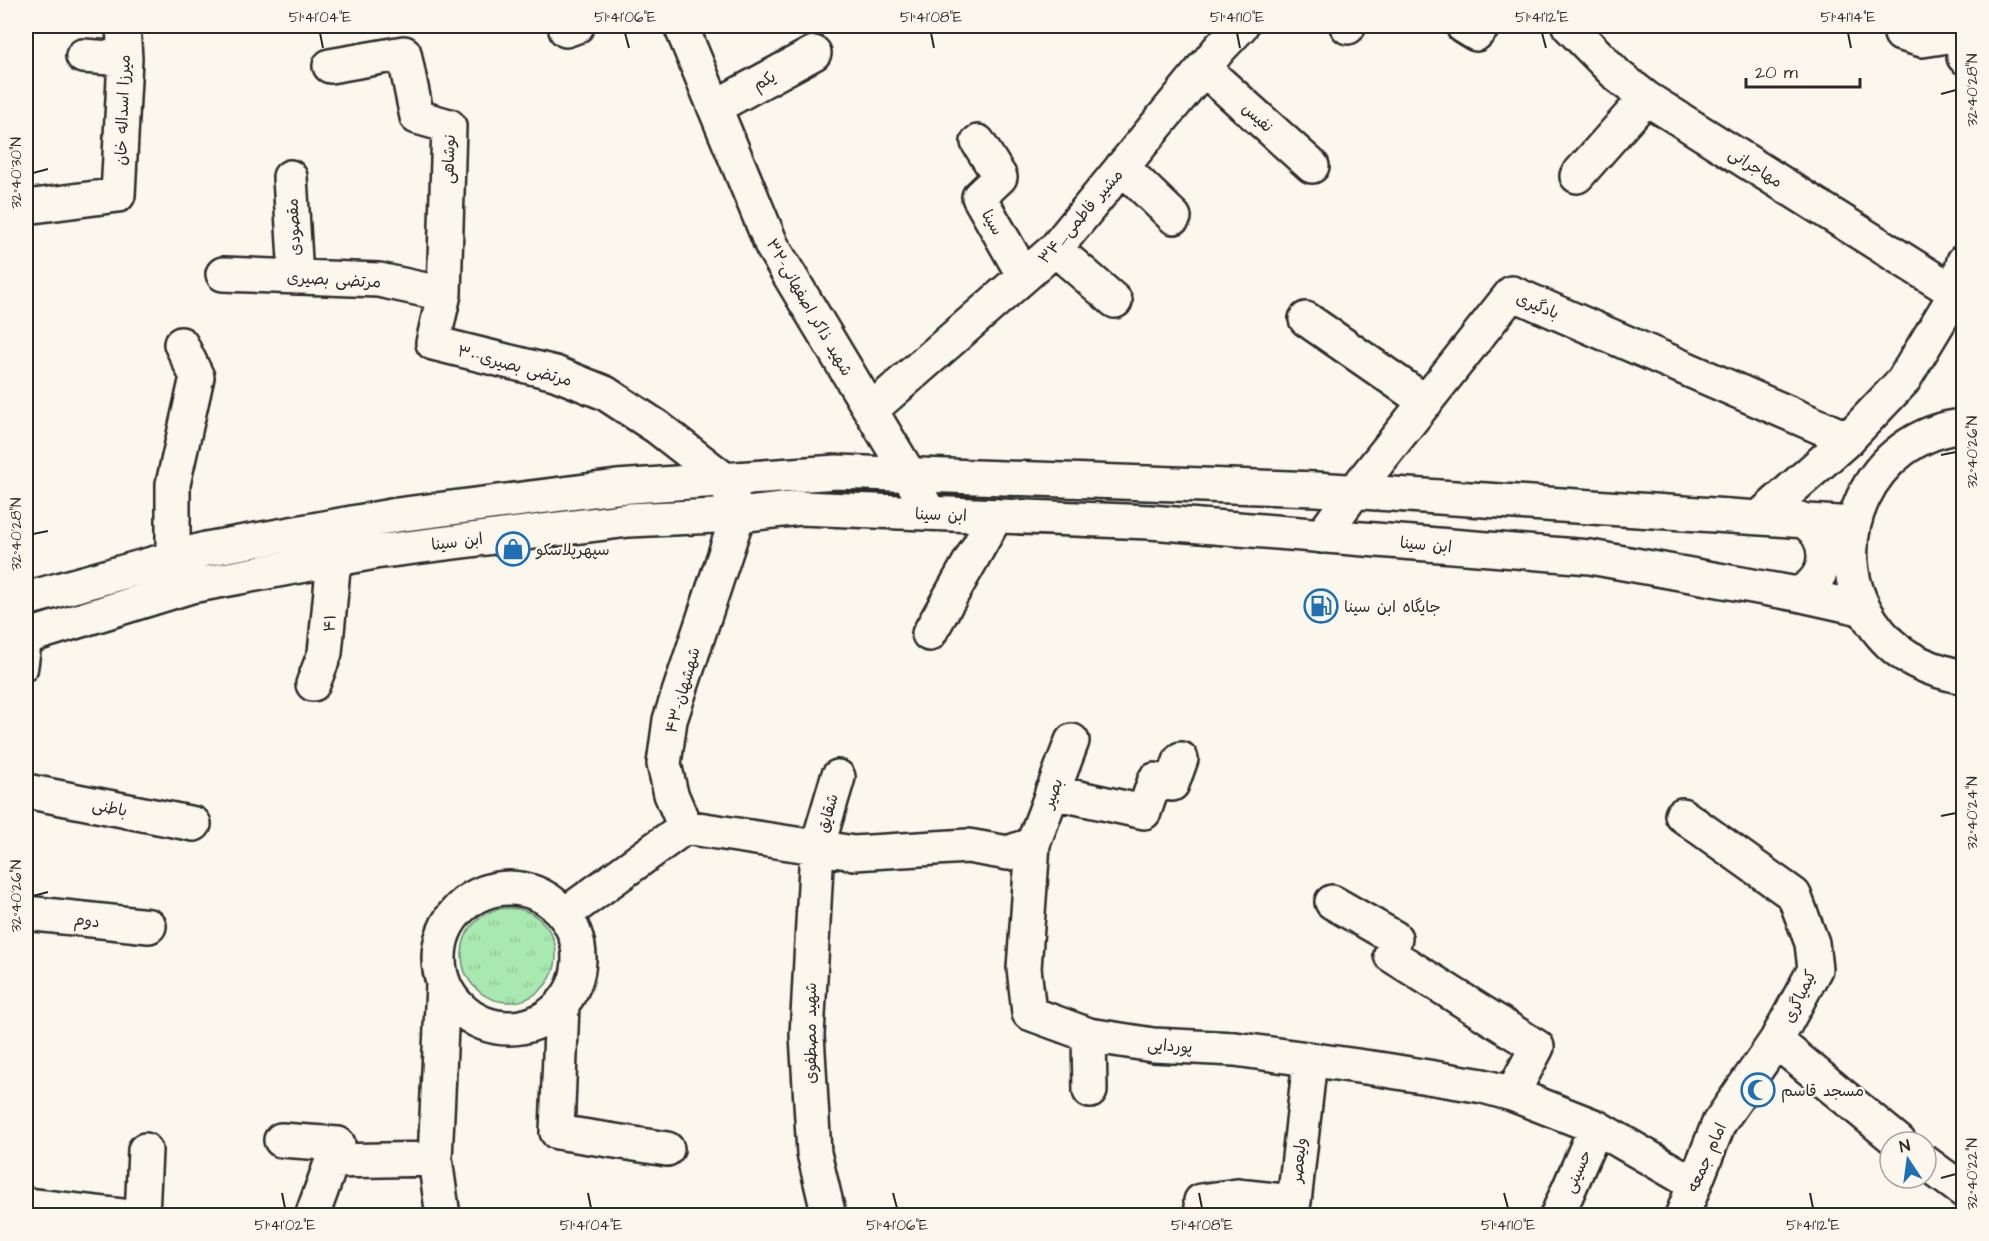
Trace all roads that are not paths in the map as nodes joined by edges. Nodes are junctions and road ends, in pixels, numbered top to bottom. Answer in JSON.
{"nodes":[{"id":1,"x":123,"y":26,"type":"edge"},
{"id":2,"x":681,"y":26,"type":"edge"},
{"id":3,"x":1241,"y":26,"type":"edge"},
{"id":4,"x":1463,"y":26,"type":"edge"},
{"id":5,"x":1483,"y":26,"type":"edge"},
{"id":6,"x":1569,"y":26,"type":"edge"},
{"id":7,"x":1901,"y":34,"type":"dead end"},
{"id":8,"x":1963,"y":39,"type":"edge"},
{"id":9,"x":814,"y":53,"type":"dead end"},
{"id":10,"x":83,"y":56,"type":"dead end"},
{"id":11,"x":125,"y":59,"type":"junction"},
{"id":12,"x":330,"y":66,"type":"dead end"},
{"id":13,"x":1203,"y":68,"type":"junction"},
{"id":14,"x":1646,"y":98,"type":"junction"},
{"id":15,"x":715,"y":107,"type":"junction"},
{"id":16,"x":978,"y":142,"type":"dead end"},
{"id":17,"x":1312,"y":166,"type":"dead end"},
{"id":18,"x":1122,"y":167,"type":"junction"},
{"id":19,"x":1576,"y":176,"type":"dead end"},
{"id":20,"x":290,"y":177,"type":"dead end"},
{"id":21,"x":26,"y":207,"type":"edge"},
{"id":22,"x":1174,"y":217,"type":"dead end"},
{"id":23,"x":1055,"y":249,"type":"junction"},
{"id":24,"x":1964,"y":261,"type":"edge"},
{"id":25,"x":223,"y":274,"type":"dead end"},
{"id":26,"x":1024,"y":276,"type":"junction"},
{"id":27,"x":296,"y":278,"type":"junction"},
{"id":28,"x":1956,"y":293,"type":"junction"},
{"id":29,"x":444,"y":294,"type":"junction"},
{"id":30,"x":1115,"y":301,"type":"dead end"},
{"id":31,"x":1306,"y":319,"type":"dead end"},
{"id":32,"x":181,"y":344,"type":"dead end"},
{"id":33,"x":1426,"y":402,"type":"junction"},
{"id":34,"x":871,"y":410,"type":"junction"},
{"id":35,"x":1964,"y":426,"type":"edge"},
{"id":36,"x":1848,"y":439,"type":"junction"},
{"id":37,"x":910,"y":476,"type":"junction"},
{"id":38,"x":725,"y":480,"type":"junction"},
{"id":39,"x":1354,"y":492,"type":"junction"},
{"id":40,"x":929,"y":513,"type":"junction"},
{"id":41,"x":738,"y":515,"type":"junction"},
{"id":42,"x":996,"y":516,"type":"junction"},
{"id":43,"x":1761,"y":516,"type":"junction"},
{"id":44,"x":1800,"y":519,"type":"junction"},
{"id":45,"x":1852,"y":524,"type":"junction"},
{"id":46,"x":1322,"y":536,"type":"junction"},
{"id":47,"x":173,"y":558,"type":"junction"},
{"id":48,"x":334,"y":559,"type":"junction"},
{"id":49,"x":1797,"y":594,"type":"junction"},
{"id":50,"x":26,"y":599,"type":"edge"},
{"id":51,"x":1864,"y":609,"type":"junction"},
{"id":52,"x":929,"y":634,"type":"dead end"},
{"id":53,"x":28,"y":636,"type":"edge"},
{"id":54,"x":26,"y":669,"type":"edge"},
{"id":55,"x":1964,"y":676,"type":"edge"},
{"id":56,"x":313,"y":684,"type":"dead end"},
{"id":57,"x":1071,"y":741,"type":"dead end"},
{"id":58,"x":1181,"y":759,"type":"dead end"},
{"id":59,"x":838,"y":777,"type":"dead end"},
{"id":60,"x":26,"y":791,"type":"edge"},
{"id":61,"x":1052,"y":792,"type":"junction"},
{"id":62,"x":1682,"y":815,"type":"dead end"},
{"id":63,"x":194,"y":824,"type":"dead end"},
{"id":64,"x":685,"y":827,"type":"junction"},
{"id":65,"x":1033,"y":844,"type":"junction"},
{"id":66,"x":817,"y":849,"type":"junction"},
{"id":67,"x":1332,"y":902,"type":"dead end"},
{"id":68,"x":26,"y":914,"type":"edge"},
{"id":69,"x":564,"y":915,"type":"junction"},
{"id":70,"x":149,"y":927,"type":"dead end"},
{"id":71,"x":443,"y":984,"type":"junction"},
{"id":72,"x":562,"y":1004,"type":"junction"},
{"id":73,"x":1089,"y":1035,"type":"junction"},
{"id":74,"x":1776,"y":1041,"type":"junction"},
{"id":75,"x":1310,"y":1060,"type":"junction"},
{"id":76,"x":1498,"y":1090,"type":"junction"},
{"id":77,"x":1090,"y":1091,"type":"dead end"},
{"id":78,"x":1596,"y":1127,"type":"junction"},
{"id":79,"x":1884,"y":1130,"type":"edge"},
{"id":80,"x":281,"y":1140,"type":"dead end"},
{"id":81,"x":667,"y":1149,"type":"dead end"},
{"id":82,"x":145,"y":1150,"type":"dead end"},
{"id":83,"x":435,"y":1159,"type":"junction"},
{"id":84,"x":332,"y":1161,"type":"junction"},
{"id":85,"x":1938,"y":1172,"type":"edge"},
{"id":86,"x":1693,"y":1183,"type":"junction"},
{"id":87,"x":1964,"y":1191,"type":"edge"},
{"id":88,"x":1201,"y":1202,"type":"dead end"},
{"id":89,"x":26,"y":1205,"type":"edge"},
{"id":90,"x":122,"y":1215,"type":"edge"},
{"id":91,"x":142,"y":1215,"type":"edge"},
{"id":92,"x":312,"y":1215,"type":"edge"},
{"id":93,"x":443,"y":1215,"type":"edge"},
{"id":94,"x":829,"y":1215,"type":"edge"},
{"id":95,"x":1557,"y":1215,"type":"edge"},
{"id":96,"x":1682,"y":1215,"type":"edge"}],
"edges":[{"from":1,"to":11,"type":"street","name":"میرزا اسداله خان"},
{"from":2,"to":15,"type":"street","name":"۳۲-شهید ذاکر اصفهانی"},
{"from":3,"to":13,"type":"street","name":"۳۴_مشیر فاطمی"},
{"from":4,"to":5,"type":"street"},
{"from":6,"to":14,"type":"street","name":"مهاجرانی"},
{"from":7,"to":8,"type":"street"},
{"from":9,"to":15,"type":"street","name":"یکم"},
{"from":10,"to":11,"type":"street"},
{"from":11,"to":21,"type":"street","name":"میرزا اسداله خان"},
{"from":12,"to":29,"type":"street","name":"نوشاهی"},
{"from":13,"to":17,"type":"street","name":"نفیس"},
{"from":13,"to":18,"type":"street","name":"۳۴_مشیر فاطمی"},
{"from":14,"to":19,"type":"street"},
{"from":14,"to":28,"type":"street","name":"مهاجرانی"},
{"from":15,"to":34,"type":"street","name":"۳۲-شهید ذاکر اصفهانی"},
{"from":16,"to":26,"type":"street","name":"سینا"},
{"from":18,"to":22,"type":"street"},
{"from":18,"to":23,"type":"street","name":"۳۴_مشیر فاطمی"},
{"from":20,"to":27,"type":"street","name":"مقصودی"},
{"from":23,"to":26,"type":"street","name":"۳۴_مشیر فاطمی"},
{"from":23,"to":30,"type":"street"},
{"from":24,"to":28,"type":"street"},
{"from":25,"to":27,"type":"street","name":"مرتضی بصیری"},
{"from":26,"to":34,"type":"street","name":"۳۴_مشیر فاطمی"},
{"from":27,"to":29,"type":"street","name":"مرتضی بصیری"},
{"from":28,"to":36,"type":"street"},
{"from":29,"to":38,"type":"street","name":"۳۰-مرتضی بصیری"},
{"from":31,"to":33,"type":"street"},
{"from":32,"to":47,"type":"street"},
{"from":33,"to":36,"type":"street","name":"بادگیری"},
{"from":33,"to":39,"type":"street","name":"بادگیری"},
{"from":34,"to":37,"type":"street","name":"۳۲-شهید ذاکر اصفهانی"},
{"from":35,"to":45,"type":"street"},
{"from":36,"to":43,"type":"street"},
{"from":37,"to":38,"type":"street","name":"ابن سینا"},
{"from":37,"to":39,"type":"street","name":"ابن سینا"},
{"from":37,"to":40,"type":"street","name":"۳۲-شهید ذاکر اصفهانی"},
{"from":38,"to":41,"type":"street"},
{"from":38,"to":47,"type":"street","name":"ابن سینا"},
{"from":39,"to":43,"type":"street","name":"ابن سینا"},
{"from":39,"to":46,"type":"street","name":"بادگیری"},
{"from":40,"to":41,"type":"street","name":"ابن سینا"},
{"from":40,"to":42,"type":"street","name":"ابن سینا"},
{"from":41,"to":48,"type":"street","name":"ابن سینا"},
{"from":41,"to":64,"type":"street","name":"۴۳-شهشهان"},
{"from":42,"to":46,"type":"street","name":"ابن سینا"},
{"from":42,"to":52,"type":"street"},
{"from":43,"to":44,"type":"street","name":"ابن سینا"},
{"from":44,"to":45,"type":"street","name":"ابن سینا"},
{"from":44,"to":49,"type":"street"},
{"from":45,"to":51,"type":"street"},
{"from":46,"to":49,"type":"street","name":"ابن سینا"},
{"from":47,"to":50,"type":"street","name":"ابن سینا"},
{"from":48,"to":53,"type":"street","name":"ابن سینا"},
{"from":48,"to":56,"type":"street","name":"۴۱"},
{"from":49,"to":51,"type":"street","name":"ابن سینا"},
{"from":51,"to":55,"type":"street"},
{"from":53,"to":54,"type":"lane"},
{"from":57,"to":61,"type":"street","name":"بصیر"},
{"from":58,"to":61,"type":"street"},
{"from":59,"to":66,"type":"street","name":"شقایق"},
{"from":60,"to":63,"type":"street","name":"باطنی"},
{"from":61,"to":65,"type":"street","name":"بصیر"},
{"from":62,"to":74,"type":"street","name":"کیمیاگری"},
{"from":64,"to":66,"type":"street"},
{"from":64,"to":69,"type":"street"},
{"from":65,"to":66,"type":"street"},
{"from":65,"to":73,"type":"street","name":"پوردایی"},
{"from":66,"to":94,"type":"street","name":"شهید مصطفوی"},
{"from":67,"to":76,"type":"street"},
{"from":68,"to":70,"type":"street","name":"دوم"},
{"from":69,"to":71,"type":"street"},
{"from":69,"to":72,"type":"street"},
{"from":71,"to":72,"type":"street"},
{"from":71,"to":83,"type":"street"},
{"from":72,"to":81,"type":"street"},
{"from":73,"to":75,"type":"street","name":"پوردایی"},
{"from":73,"to":77,"type":"street"},
{"from":74,"to":79,"type":"street","name":"کیمیاگری"},
{"from":74,"to":86,"type":"street","name":"امام جمعه"},
{"from":75,"to":76,"type":"street","name":"پوردایی"},
{"from":75,"to":88,"type":"street","name":"ولیعصر"},
{"from":76,"to":78,"type":"street","name":"پوردایی"},
{"from":78,"to":86,"type":"street","name":"پوردایی"},
{"from":78,"to":95,"type":"street","name":"حسینی"},
{"from":80,"to":84,"type":"street"},
{"from":82,"to":91,"type":"street"},
{"from":83,"to":84,"type":"street"},
{"from":83,"to":93,"type":"street"},
{"from":84,"to":92,"type":"street"},
{"from":85,"to":87,"type":"street"},
{"from":86,"to":96,"type":"street","name":"امام جمعه"},
{"from":89,"to":90,"type":"street"}]}
